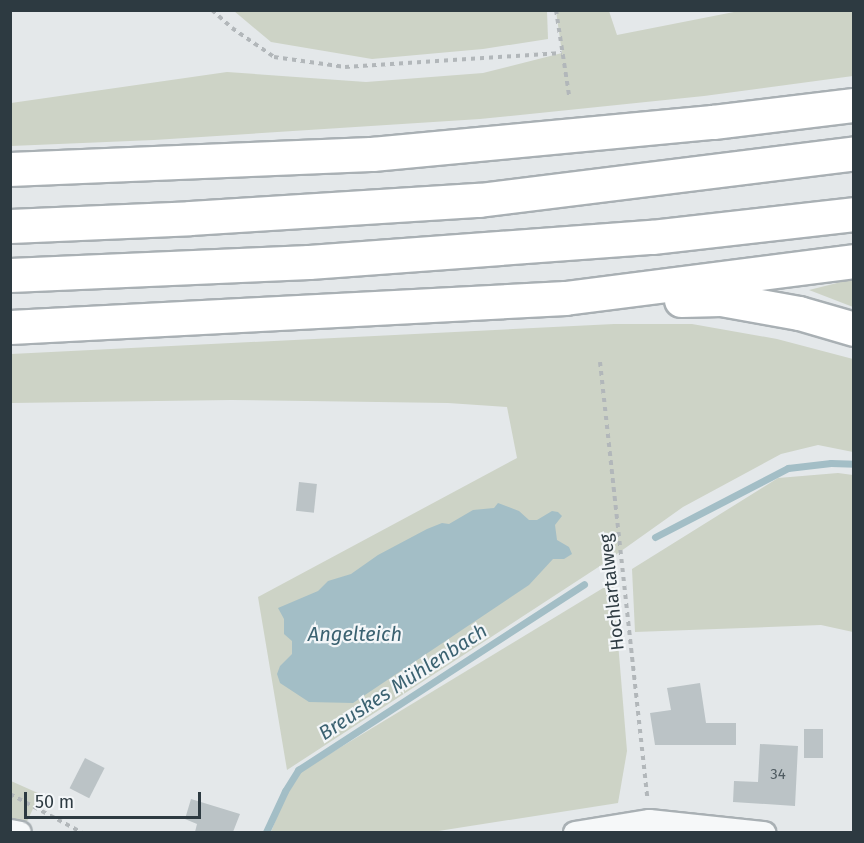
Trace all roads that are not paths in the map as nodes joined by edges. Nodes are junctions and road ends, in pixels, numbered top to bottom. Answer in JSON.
{"nodes":[{"id":1,"x":854,"y":105,"type":"edge"},
{"id":2,"x":854,"y":153,"type":"edge"},
{"id":3,"x":10,"y":169,"type":"edge"},
{"id":4,"x":854,"y":214,"type":"edge"},
{"id":5,"x":10,"y":226,"type":"edge"},
{"id":6,"x":854,"y":261,"type":"edge"},
{"id":7,"x":10,"y":275,"type":"edge"},
{"id":8,"x":565,"y":298,"type":"junction"},
{"id":9,"x":10,"y":327,"type":"edge"},
{"id":10,"x":854,"y":329,"type":"edge"},
{"id":11,"x":10,"y":830,"type":"edge"},
{"id":12,"x":20,"y":832,"type":"edge"},
{"id":13,"x":574,"y":832,"type":"edge"},
{"id":14,"x":764,"y":832,"type":"edge"}],
"edges":[{"from":1,"to":3,"type":"highway"},
{"from":2,"to":5,"type":"highway"},
{"from":4,"to":7,"type":"highway"},
{"from":6,"to":8,"type":"highway"},
{"from":8,"to":9,"type":"highway"},
{"from":8,"to":10,"type":"highway"},
{"from":11,"to":12,"type":"street"},
{"from":13,"to":14,"type":"street"}]}
